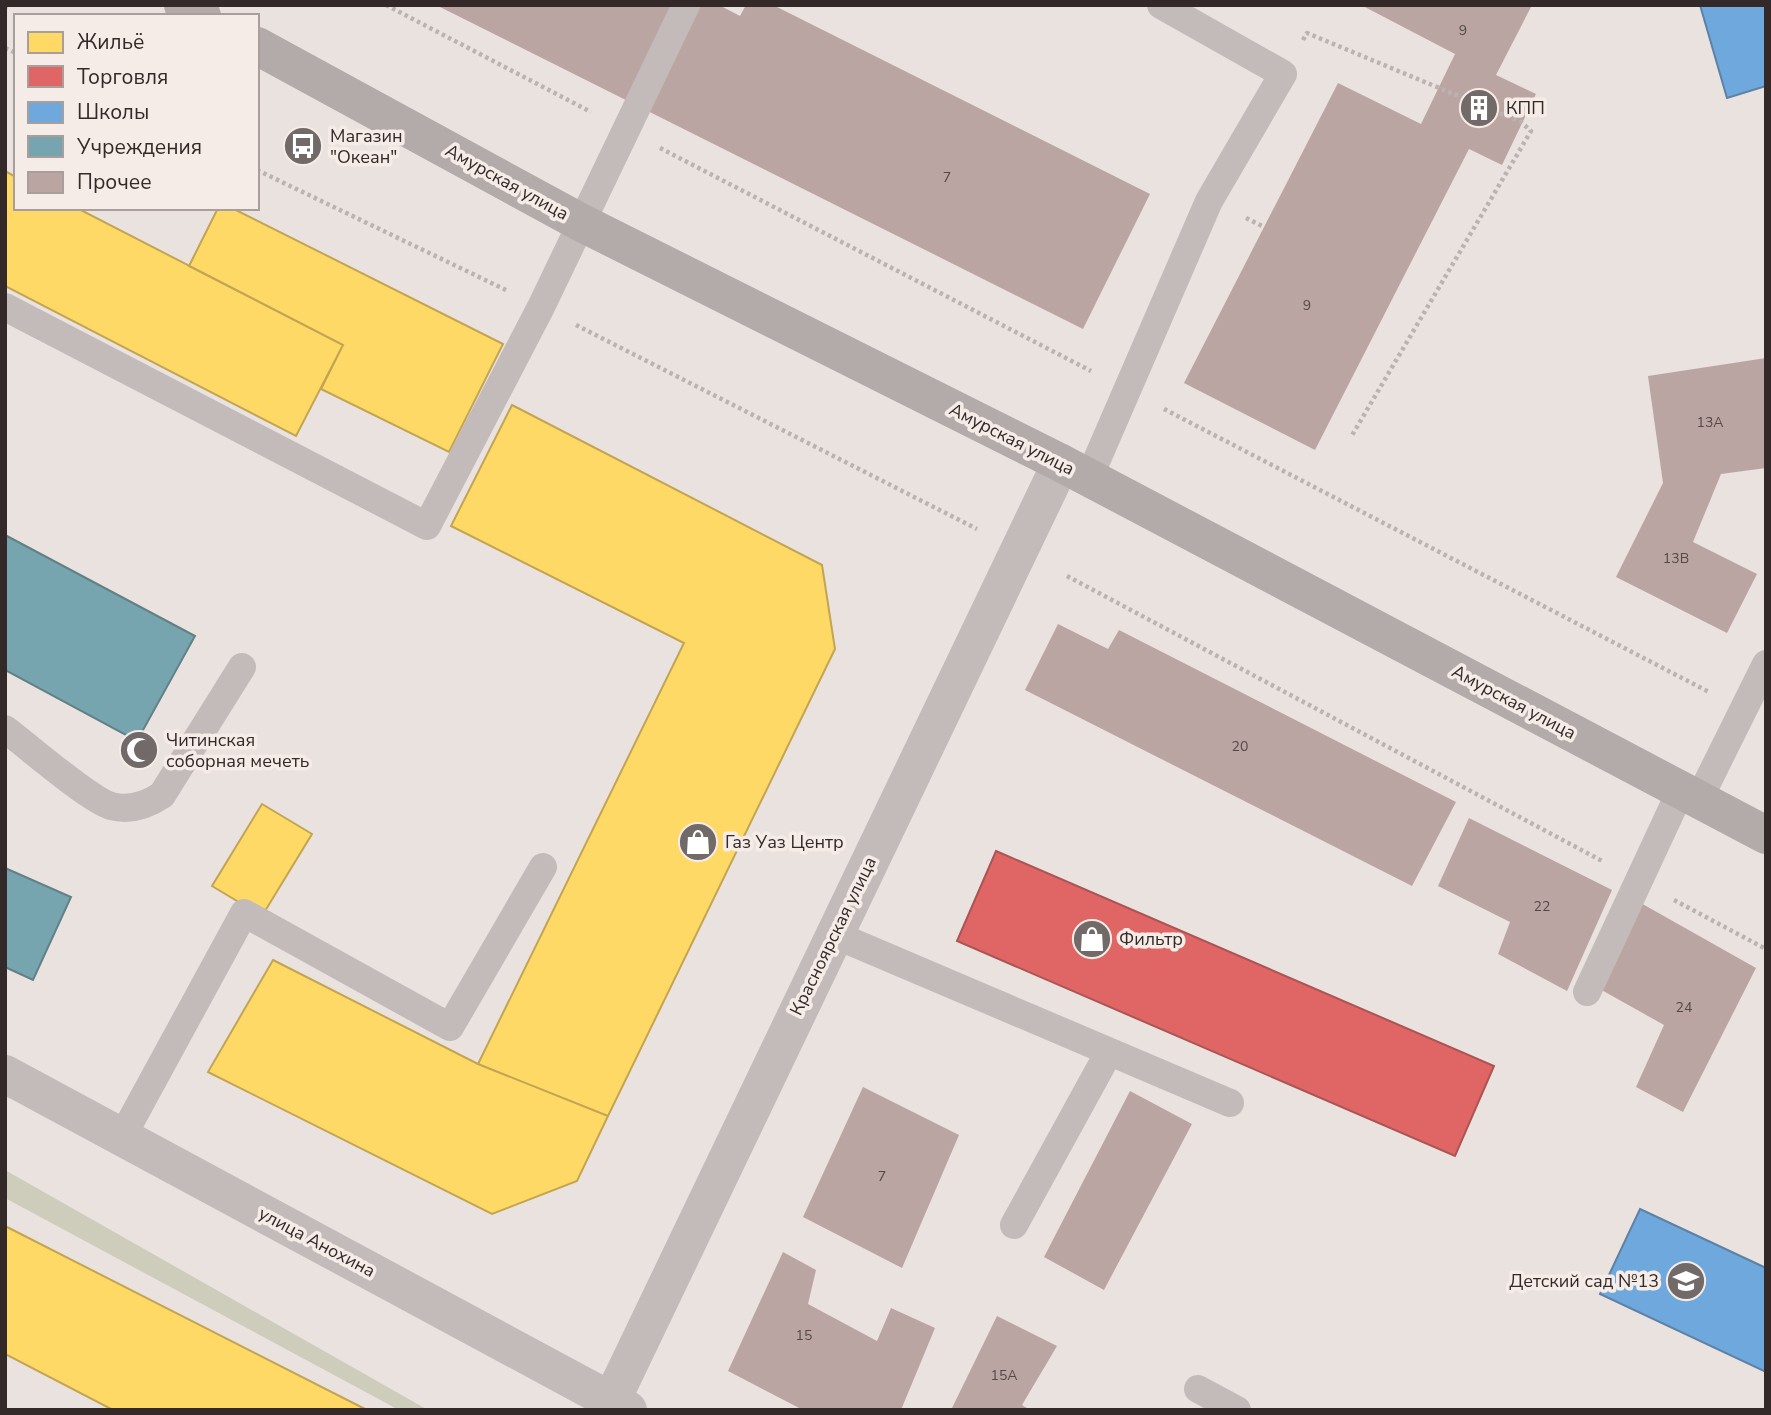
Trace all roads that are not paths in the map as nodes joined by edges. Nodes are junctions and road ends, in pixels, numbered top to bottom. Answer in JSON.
{"nodes":[{"id":1,"x":183,"y":5,"type":"edge"},
{"id":2,"x":686,"y":5,"type":"edge"},
{"id":3,"x":1161,"y":5,"type":"edge"},
{"id":4,"x":199,"y":14,"type":"edge"},
{"id":5,"x":259,"y":47,"type":"edge"},
{"id":6,"x":580,"y":222,"type":"junction"},
{"id":7,"x":5,"y":307,"type":"edge"},
{"id":8,"x":1075,"y":471,"type":"junction"},
{"id":9,"x":1766,"y":664,"type":"edge"},
{"id":10,"x":242,"y":667,"type":"dead end"},
{"id":11,"x":5,"y":729,"type":"edge"},
{"id":12,"x":1690,"y":795,"type":"junction"},
{"id":13,"x":1766,"y":835,"type":"edge"},
{"id":14,"x":543,"y":867,"type":"dead end"},
{"id":15,"x":833,"y":934,"type":"junction"},
{"id":16,"x":1587,"y":992,"type":"dead end"},
{"id":17,"x":1109,"y":1052,"type":"junction"},
{"id":18,"x":5,"y":1074,"type":"edge"},
{"id":19,"x":1230,"y":1103,"type":"dead end"},
{"id":20,"x":122,"y":1137,"type":"junction"},
{"id":21,"x":1014,"y":1225,"type":"dead end"},
{"id":22,"x":1198,"y":1389,"type":"dead end"},
{"id":23,"x":616,"y":1407,"type":"edge"},
{"id":24,"x":1237,"y":1410,"type":"edge"}],
"edges":[{"from":1,"to":4,"type":"main road"},
{"from":2,"to":6,"type":"lane"},
{"from":3,"to":8,"type":"lane"},
{"from":5,"to":6,"type":"main road","name":"Амурская улица"},
{"from":6,"to":7,"type":"lane"},
{"from":6,"to":8,"type":"main road","name":"Амурская улица"},
{"from":8,"to":12,"type":"main road","name":"Амурская улица"},
{"from":8,"to":15,"type":"street","name":"Красноярская улица"},
{"from":9,"to":12,"type":"lane"},
{"from":10,"to":11,"type":"lane"},
{"from":12,"to":13,"type":"main road","name":"Амурская улица"},
{"from":12,"to":16,"type":"lane"},
{"from":14,"to":20,"type":"lane"},
{"from":15,"to":17,"type":"lane"},
{"from":15,"to":23,"type":"street","name":"Красноярская улица"},
{"from":17,"to":19,"type":"lane"},
{"from":17,"to":21,"type":"lane"},
{"from":18,"to":20,"type":"street","name":"улица Анохина"},
{"from":20,"to":23,"type":"street","name":"улица Анохина"},
{"from":22,"to":24,"type":"lane"}]}
